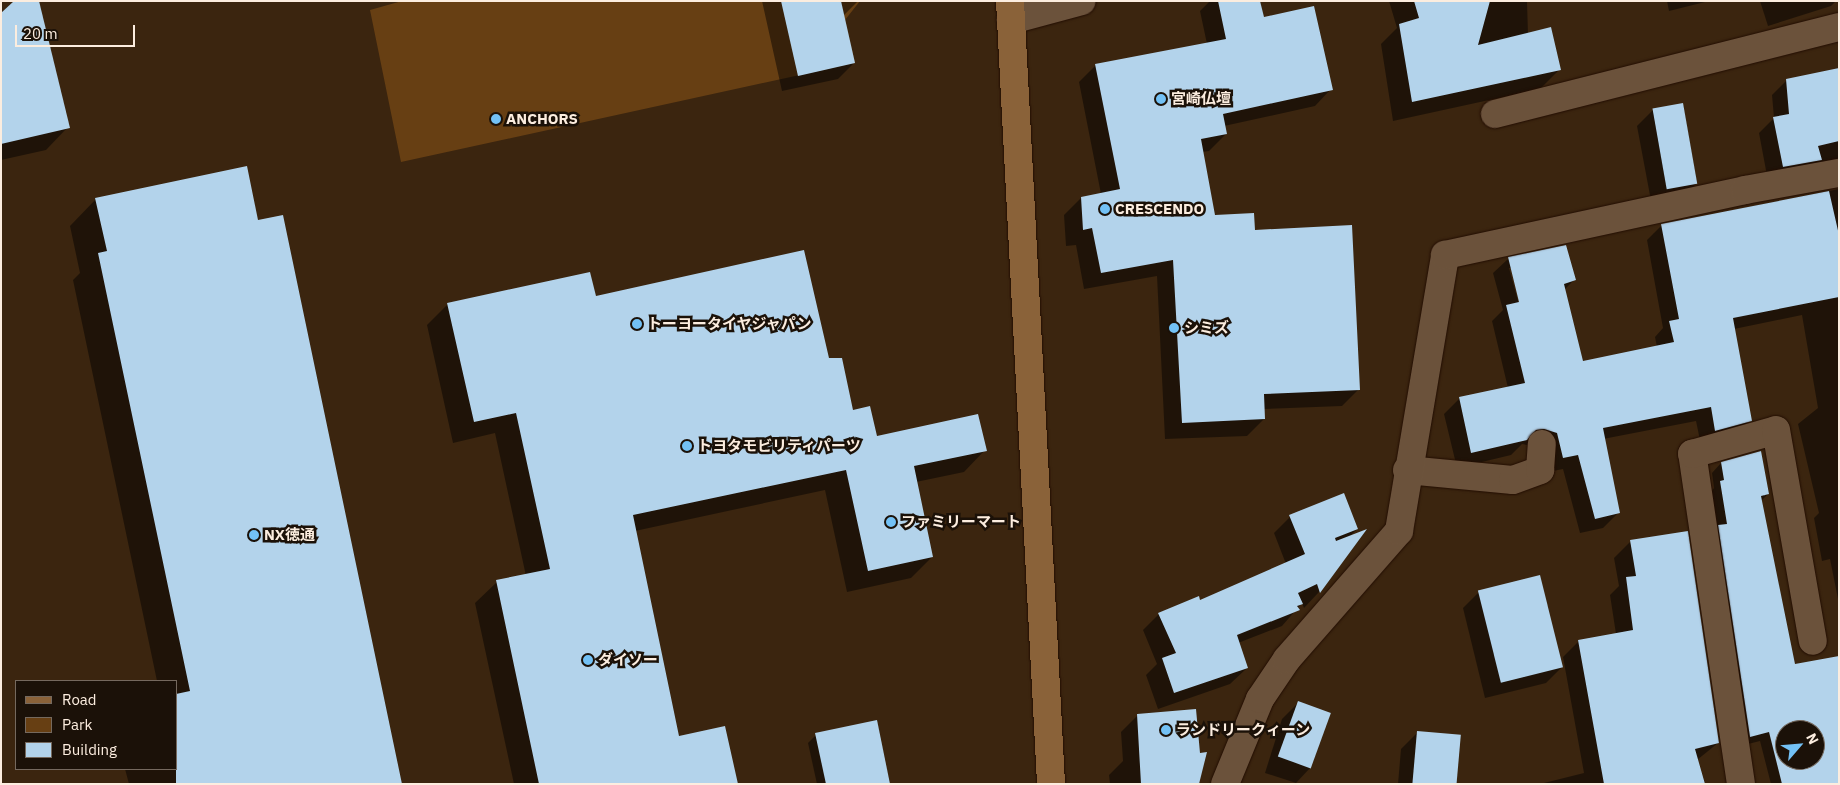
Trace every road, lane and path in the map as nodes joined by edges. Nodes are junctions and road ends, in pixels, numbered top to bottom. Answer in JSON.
{"nodes":[{"id":1,"x":1082,"y":1,"type":"edge"},
{"id":2,"x":1011,"y":10,"type":"edge"},
{"id":3,"x":1839,"y":27,"type":"edge"},
{"id":4,"x":1495,"y":114,"type":"dead end"},
{"id":5,"x":1839,"y":173,"type":"edge"},
{"id":6,"x":1542,"y":444,"type":"dead end"},
{"id":7,"x":1407,"y":470,"type":"junction"},
{"id":8,"x":1814,"y":641,"type":"dead end"},
{"id":9,"x":1052,"y":784,"type":"edge"},
{"id":10,"x":1225,"y":784,"type":"edge"},
{"id":11,"x":1230,"y":784,"type":"edge"},
{"id":12,"x":1740,"y":784,"type":"edge"}],
"edges":[{"from":1,"to":2,"type":"street"},
{"from":2,"to":9,"type":"street"},
{"from":3,"to":4,"type":"street"},
{"from":5,"to":7,"type":"street"},
{"from":6,"to":7,"type":"street"},
{"from":7,"to":10,"type":"street"},
{"from":8,"to":12,"type":"street"},
{"from":10,"to":11,"type":"street"}]}
